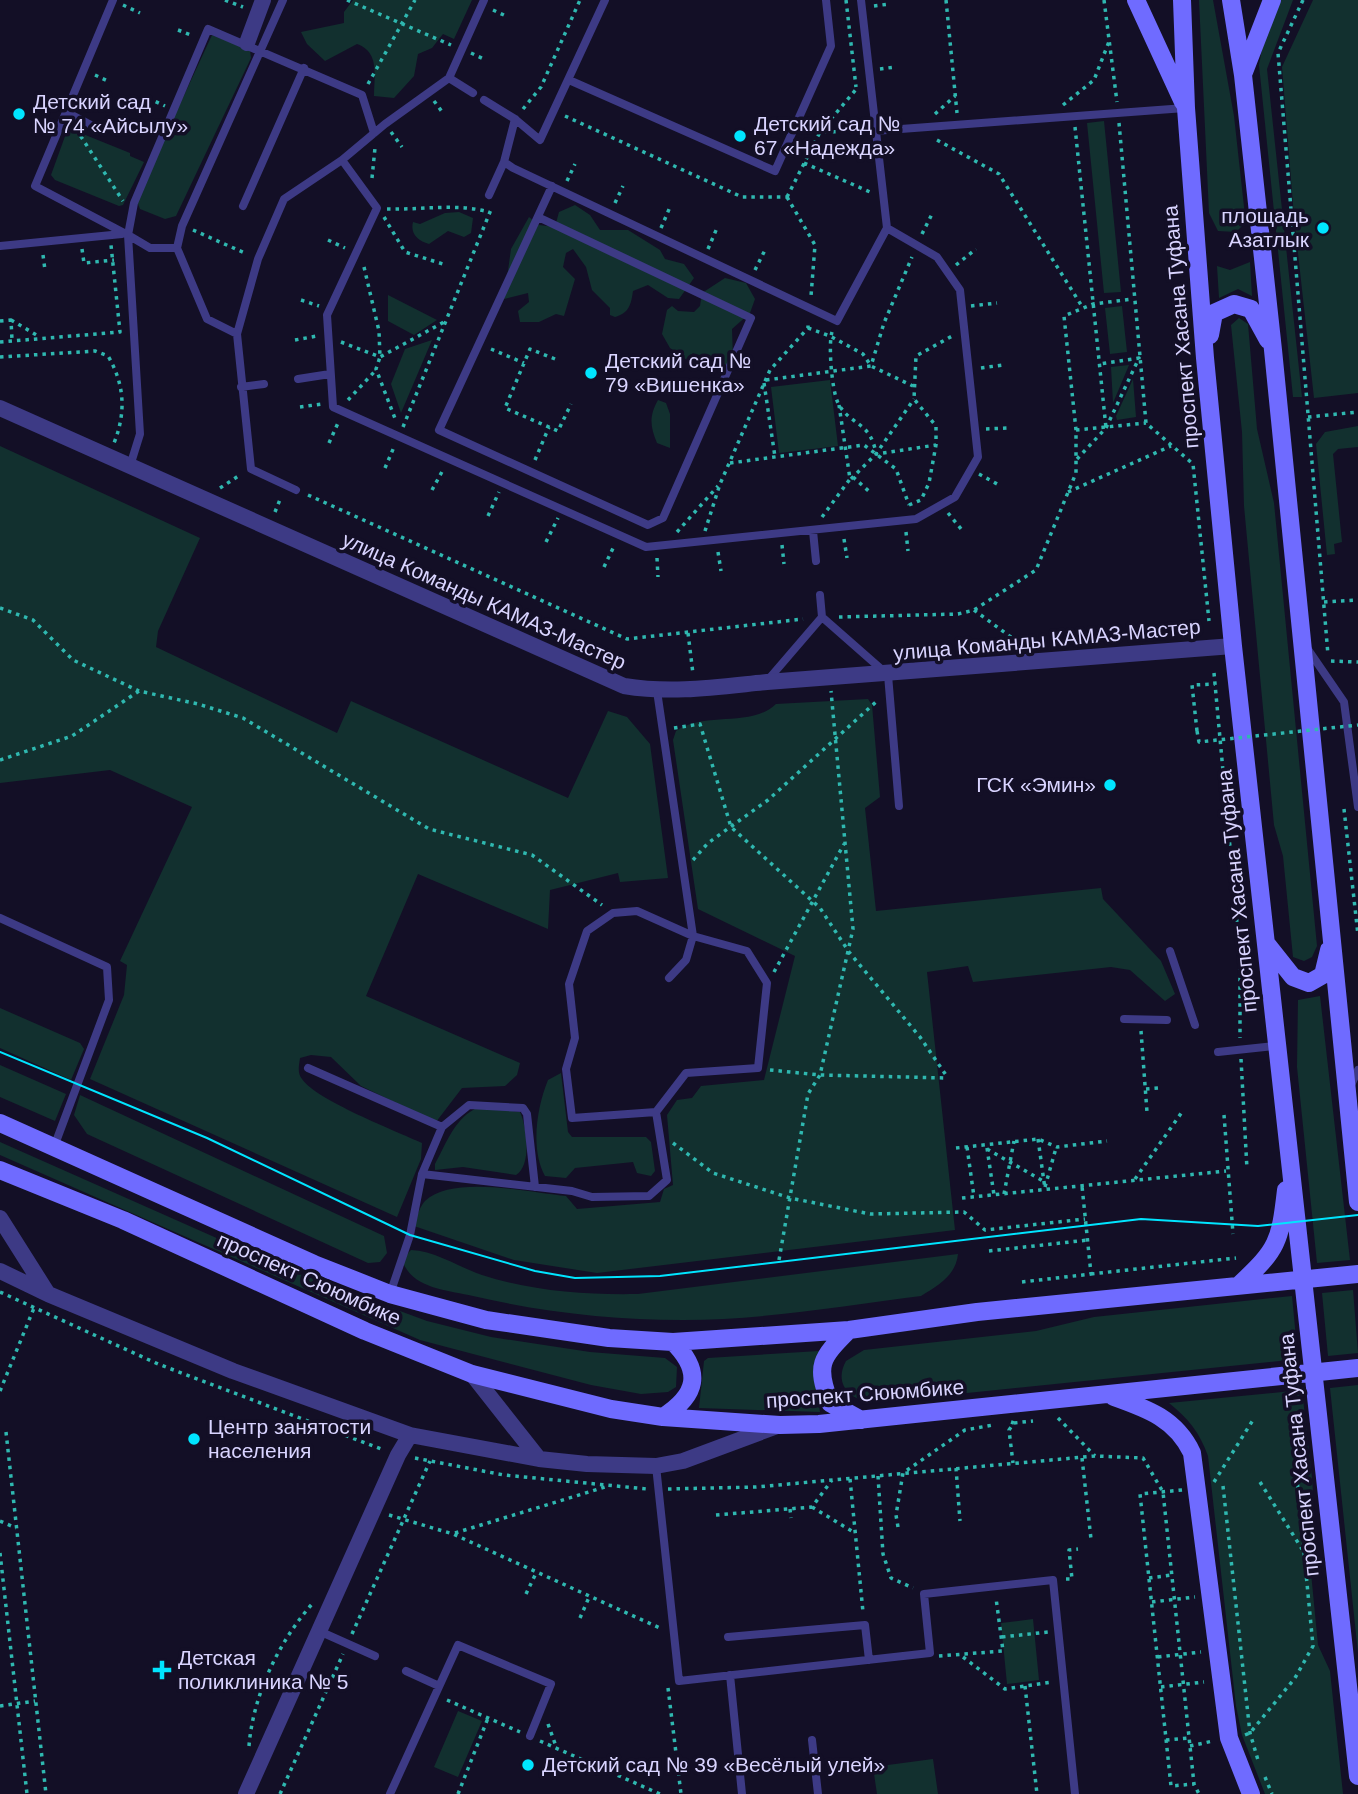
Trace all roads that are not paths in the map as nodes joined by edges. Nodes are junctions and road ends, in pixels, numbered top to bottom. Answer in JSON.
{"nodes":[{"id":1,"x":113,"y":0,"type":"edge"},
{"id":2,"x":263,"y":0,"type":"edge"},
{"id":3,"x":283,"y":0,"type":"edge"},
{"id":4,"x":484,"y":0,"type":"edge"},
{"id":5,"x":605,"y":0,"type":"edge"},
{"id":6,"x":826,"y":0,"type":"edge"},
{"id":7,"x":861,"y":0,"type":"edge"},
{"id":8,"x":1136,"y":0,"type":"edge"},
{"id":9,"x":1182,"y":0,"type":"edge"},
{"id":10,"x":1231,"y":0,"type":"edge"},
{"id":11,"x":1272,"y":0,"type":"edge"},
{"id":12,"x":254,"y":46,"type":"junction"},
{"id":13,"x":304,"y":68,"type":"junction"},
{"id":14,"x":1243,"y":75,"type":"junction"},
{"id":15,"x":449,"y":78,"type":"junction"},
{"id":16,"x":569,"y":80,"type":"junction"},
{"id":17,"x":473,"y":93,"type":"dead end"},
{"id":18,"x":484,"y":100,"type":"dead end"},
{"id":19,"x":1186,"y":108,"type":"junction"},
{"id":20,"x":68,"y":113,"type":"junction"},
{"id":21,"x":515,"y":119,"type":"junction"},
{"id":22,"x":91,"y":125,"type":"dead end"},
{"id":23,"x":376,"y":131,"type":"junction"},
{"id":24,"x":874,"y":131,"type":"junction"},
{"id":25,"x":342,"y":160,"type":"junction"},
{"id":26,"x":504,"y":162,"type":"junction"},
{"id":27,"x":552,"y":187,"type":"junction"},
{"id":28,"x":492,"y":198,"type":"road end"},
{"id":29,"x":243,"y":206,"type":"dead end"},
{"id":30,"x":538,"y":217,"type":"junction"},
{"id":31,"x":887,"y":228,"type":"junction"},
{"id":32,"x":128,"y":234,"type":"junction"},
{"id":33,"x":0,"y":246,"type":"edge"},
{"id":34,"x":177,"y":248,"type":"junction"},
{"id":35,"x":237,"y":334,"type":"junction"},
{"id":36,"x":1273,"y":350,"type":"junction"},
{"id":37,"x":1205,"y":358,"type":"junction"},
{"id":38,"x":330,"y":374,"type":"junction"},
{"id":39,"x":298,"y":379,"type":"dead end"},
{"id":40,"x":264,"y":384,"type":"dead end"},
{"id":41,"x":241,"y":387,"type":"junction"},
{"id":42,"x":0,"y":408,"type":"edge"},
{"id":43,"x":130,"y":466,"type":"junction"},
{"id":44,"x":296,"y":490,"type":"dead end"},
{"id":45,"x":813,"y":530,"type":"junction"},
{"id":46,"x":816,"y":561,"type":"dead end"},
{"id":47,"x":820,"y":595,"type":"dead end"},
{"id":48,"x":822,"y":617,"type":"junction"},
{"id":49,"x":1301,"y":640,"type":"junction"},
{"id":50,"x":1233,"y":646,"type":"junction"},
{"id":51,"x":767,"y":682,"type":"junction"},
{"id":52,"x":888,"y":682,"type":"junction"},
{"id":53,"x":657,"y":691,"type":"junction"},
{"id":54,"x":899,"y":806,"type":"dead end"},
{"id":55,"x":1358,"y":807,"type":"edge"},
{"id":56,"x":0,"y":918,"type":"edge"},
{"id":57,"x":693,"y":936,"type":"junction"},
{"id":58,"x":1332,"y":937,"type":"junction"},
{"id":59,"x":1266,"y":943,"type":"junction"},
{"id":60,"x":1170,"y":951,"type":"dead end"},
{"id":61,"x":669,"y":978,"type":"dead end"},
{"id":62,"x":1124,"y":1019,"type":"dead end"},
{"id":63,"x":1167,"y":1020,"type":"dead end"},
{"id":64,"x":1195,"y":1025,"type":"dead end"},
{"id":65,"x":1275,"y":1046,"type":"junction"},
{"id":66,"x":1218,"y":1052,"type":"dead end"},
{"id":67,"x":307,"y":1068,"type":"dead end"},
{"id":68,"x":1358,"y":1070,"type":"edge"},
{"id":69,"x":1348,"y":1094,"type":"junction"},
{"id":70,"x":656,"y":1112,"type":"junction"},
{"id":71,"x":0,"y":1123,"type":"edge"},
{"id":72,"x":442,"y":1127,"type":"junction"},
{"id":73,"x":54,"y":1147,"type":"junction"},
{"id":74,"x":1356,"y":1162,"type":"edge"},
{"id":75,"x":1289,"y":1165,"type":"junction"},
{"id":76,"x":0,"y":1170,"type":"edge"},
{"id":77,"x":422,"y":1174,"type":"junction"},
{"id":78,"x":535,"y":1187,"type":"junction"},
{"id":79,"x":1358,"y":1202,"type":"edge"},
{"id":80,"x":0,"y":1218,"type":"edge"},
{"id":81,"x":0,"y":1271,"type":"edge"},
{"id":82,"x":1358,"y":1274,"type":"edge"},
{"id":83,"x":1303,"y":1280,"type":"junction"},
{"id":84,"x":1239,"y":1285,"type":"junction"},
{"id":85,"x":48,"y":1294,"type":"junction"},
{"id":86,"x":390,"y":1294,"type":"junction"},
{"id":87,"x":849,"y":1330,"type":"junction"},
{"id":88,"x":673,"y":1342,"type":"junction"},
{"id":89,"x":1358,"y":1368,"type":"edge"},
{"id":90,"x":1313,"y":1372,"type":"junction"},
{"id":91,"x":472,"y":1374,"type":"junction"},
{"id":92,"x":1107,"y":1395,"type":"junction"},
{"id":93,"x":663,"y":1417,"type":"junction"},
{"id":94,"x":861,"y":1420,"type":"junction"},
{"id":95,"x":780,"y":1425,"type":"junction"},
{"id":96,"x":410,"y":1435,"type":"junction"},
{"id":97,"x":539,"y":1459,"type":"junction"},
{"id":98,"x":656,"y":1466,"type":"junction"},
{"id":99,"x":319,"y":1631,"type":"junction"},
{"id":100,"x":728,"y":1637,"type":"dead end"},
{"id":101,"x":375,"y":1656,"type":"dead end"},
{"id":102,"x":869,"y":1660,"type":"junction"},
{"id":103,"x":406,"y":1671,"type":"dead end"},
{"id":104,"x":730,"y":1675,"type":"junction"},
{"id":105,"x":437,"y":1690,"type":"junction"},
{"id":106,"x":530,"y":1737,"type":"road end"},
{"id":107,"x":813,"y":1740,"type":"dead end"},
{"id":108,"x":1358,"y":1776,"type":"edge"},
{"id":109,"x":246,"y":1794,"type":"edge"},
{"id":110,"x":390,"y":1794,"type":"edge"},
{"id":111,"x":743,"y":1794,"type":"edge"},
{"id":112,"x":818,"y":1794,"type":"edge"},
{"id":113,"x":1075,"y":1794,"type":"edge"},
{"id":114,"x":1251,"y":1794,"type":"edge"}],
"edges":[{"from":1,"to":20,"type":"lane"},
{"from":2,"to":12,"type":"street"},
{"from":3,"to":12,"type":"lane"},
{"from":4,"to":15,"type":"lane"},
{"from":5,"to":16,"type":"lane"},
{"from":6,"to":16,"type":"lane"},
{"from":7,"to":24,"type":"lane"},
{"from":8,"to":19,"type":"main road"},
{"from":9,"to":19,"type":"main road","name":"проспект Хасана Туфана"},
{"from":10,"to":14,"type":"main road"},
{"from":11,"to":14,"type":"main road"},
{"from":12,"to":13,"type":"lane"},
{"from":12,"to":32,"type":"lane"},
{"from":12,"to":34,"type":"lane"},
{"from":13,"to":23,"type":"lane"},
{"from":13,"to":29,"type":"lane"},
{"from":14,"to":36,"type":"main road"},
{"from":15,"to":17,"type":"lane"},
{"from":15,"to":23,"type":"lane"},
{"from":16,"to":21,"type":"lane"},
{"from":18,"to":21,"type":"lane"},
{"from":19,"to":24,"type":"lane"},
{"from":19,"to":37,"type":"main road","name":"проспект Хасана Туфана"},
{"from":20,"to":22,"type":"lane"},
{"from":20,"to":32,"type":"lane"},
{"from":21,"to":26,"type":"lane"},
{"from":23,"to":25,"type":"lane"},
{"from":24,"to":31,"type":"lane"},
{"from":25,"to":35,"type":"lane"},
{"from":25,"to":38,"type":"lane"},
{"from":26,"to":27,"type":"lane"},
{"from":26,"to":28,"type":"lane"},
{"from":27,"to":30,"type":"lane"},
{"from":27,"to":31,"type":"lane"},
{"from":30,"to":30,"type":"lane"},
{"from":31,"to":45,"type":"lane"},
{"from":32,"to":33,"type":"lane"},
{"from":32,"to":34,"type":"lane"},
{"from":32,"to":43,"type":"lane"},
{"from":34,"to":35,"type":"lane"},
{"from":35,"to":41,"type":"lane"},
{"from":36,"to":37,"type":"main road"},
{"from":36,"to":49,"type":"main road"},
{"from":37,"to":50,"type":"main road","name":"проспект Хасана Туфана"},
{"from":38,"to":39,"type":"lane"},
{"from":38,"to":45,"type":"lane"},
{"from":40,"to":41,"type":"lane"},
{"from":41,"to":44,"type":"lane"},
{"from":42,"to":43,"type":"street","name":"улица Команды КАМАЗ-Мастер"},
{"from":43,"to":53,"type":"street","name":"улица Команды КАМАЗ-Мастер"},
{"from":45,"to":46,"type":"lane"},
{"from":47,"to":48,"type":"lane"},
{"from":48,"to":51,"type":"lane"},
{"from":48,"to":52,"type":"lane"},
{"from":49,"to":55,"type":"lane"},
{"from":49,"to":58,"type":"main road"},
{"from":50,"to":52,"type":"street","name":"улица Команды КАМАЗ-Мастер"},
{"from":50,"to":59,"type":"main road","name":"проспект Хасана Туфана"},
{"from":51,"to":52,"type":"street","name":"улица Команды КАМАЗ-Мастер"},
{"from":51,"to":53,"type":"street","name":"улица Команды КАМАЗ-Мастер"},
{"from":52,"to":54,"type":"lane"},
{"from":53,"to":57,"type":"lane"},
{"from":56,"to":73,"type":"lane"},
{"from":57,"to":61,"type":"lane"},
{"from":57,"to":70,"type":"lane"},
{"from":57,"to":70,"type":"lane"},
{"from":58,"to":59,"type":"main road"},
{"from":58,"to":69,"type":"main road"},
{"from":59,"to":65,"type":"main road","name":"проспект Хасана Туфана"},
{"from":60,"to":64,"type":"lane"},
{"from":62,"to":63,"type":"lane"},
{"from":65,"to":66,"type":"lane"},
{"from":65,"to":75,"type":"main road","name":"проспект Хасана Туфана"},
{"from":67,"to":72,"type":"lane"},
{"from":68,"to":69,"type":"lane"},
{"from":69,"to":74,"type":"main road"},
{"from":70,"to":78,"type":"lane"},
{"from":71,"to":73,"type":"main road","name":"проспект Сююмбике"},
{"from":72,"to":77,"type":"lane"},
{"from":72,"to":78,"type":"lane"},
{"from":73,"to":86,"type":"main road","name":"проспект Сююмбике"},
{"from":74,"to":79,"type":"main road"},
{"from":75,"to":83,"type":"main road","name":"проспект Хасана Туфана"},
{"from":75,"to":84,"type":"main road"},
{"from":76,"to":91,"type":"main road","name":"проспект Сююмбике"},
{"from":77,"to":78,"type":"lane"},
{"from":77,"to":86,"type":"lane"},
{"from":80,"to":85,"type":"street"},
{"from":81,"to":85,"type":"street"},
{"from":82,"to":83,"type":"main road","name":"проспект Сююмбике"},
{"from":83,"to":84,"type":"main road","name":"проспект Сююмбике"},
{"from":83,"to":90,"type":"main road","name":"проспект Хасана Туфана"},
{"from":84,"to":87,"type":"main road","name":"проспект Сююмбике"},
{"from":85,"to":96,"type":"street"},
{"from":86,"to":88,"type":"main road","name":"проспект Сююмбике"},
{"from":87,"to":88,"type":"main road","name":"проспект Сююмбике"},
{"from":87,"to":94,"type":"main road"},
{"from":88,"to":93,"type":"main road"},
{"from":89,"to":90,"type":"main road","name":"проспект Сююмбике"},
{"from":90,"to":92,"type":"main road","name":"проспект Сююмбике"},
{"from":90,"to":108,"type":"main road","name":"проспект Хасана Туфана"},
{"from":91,"to":93,"type":"main road","name":"проспект Сююмбике"},
{"from":91,"to":97,"type":"street"},
{"from":92,"to":94,"type":"main road","name":"проспект Сююмбике"},
{"from":92,"to":114,"type":"main road"},
{"from":93,"to":95,"type":"main road","name":"проспект Сююмбике"},
{"from":94,"to":95,"type":"main road","name":"проспект Сююмбике"},
{"from":95,"to":98,"type":"street"},
{"from":96,"to":97,"type":"street"},
{"from":96,"to":99,"type":"street"},
{"from":97,"to":98,"type":"street"},
{"from":98,"to":104,"type":"lane"},
{"from":99,"to":101,"type":"lane"},
{"from":99,"to":109,"type":"street"},
{"from":100,"to":102,"type":"lane"},
{"from":102,"to":104,"type":"lane"},
{"from":102,"to":113,"type":"lane"},
{"from":103,"to":105,"type":"lane"},
{"from":104,"to":111,"type":"lane"},
{"from":105,"to":106,"type":"lane"},
{"from":105,"to":110,"type":"lane"},
{"from":107,"to":112,"type":"lane"}]}
